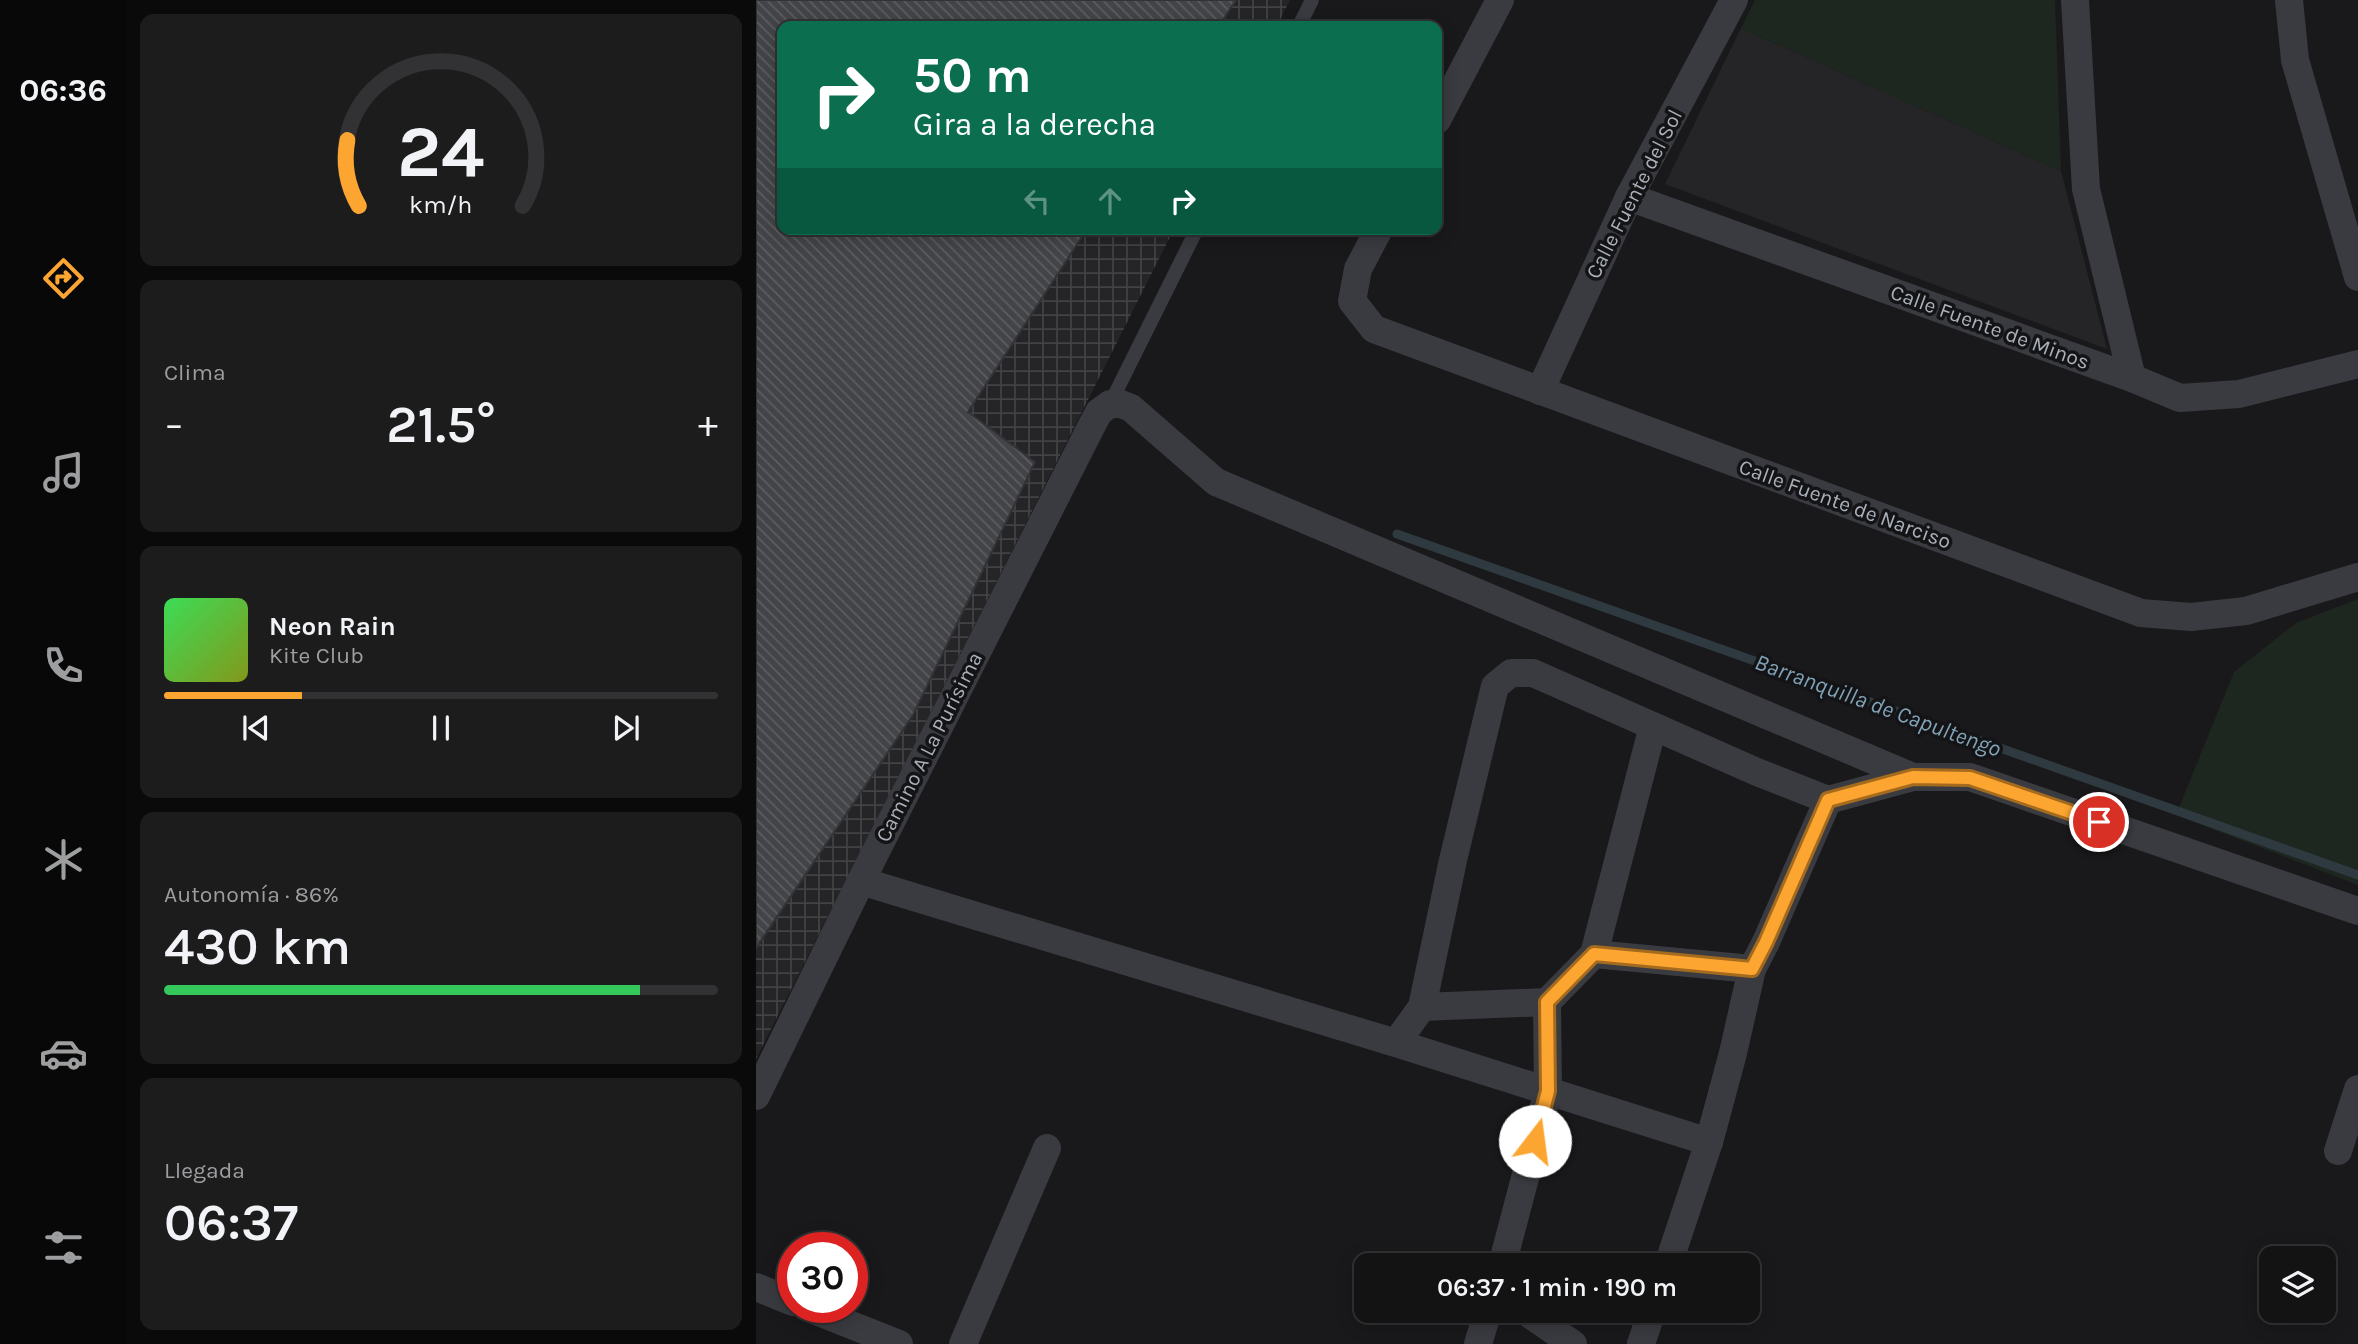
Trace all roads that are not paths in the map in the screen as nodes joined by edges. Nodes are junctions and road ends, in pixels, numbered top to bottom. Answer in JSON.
{"nodes":[{"id":1,"x":1312,"y":0,"type":"edge"},
{"id":2,"x":1500,"y":0,"type":"edge"},
{"id":3,"x":1734,"y":0,"type":"edge"},
{"id":4,"x":2075,"y":0,"type":"edge"},
{"id":5,"x":2288,"y":0,"type":"edge"},
{"id":6,"x":1302,"y":21,"type":"edge"},
{"id":7,"x":1442,"y":110,"type":"edge"},
{"id":8,"x":1629,"y":197,"type":"junction"},
{"id":9,"x":1194,"y":235,"type":"edge"},
{"id":10,"x":1376,"y":235,"type":"edge"},
{"id":11,"x":2358,"y":277,"type":"edge"},
{"id":12,"x":2358,"y":363,"type":"edge"},
{"id":13,"x":2132,"y":378,"type":"junction"},
{"id":14,"x":1540,"y":391,"type":"junction"},
{"id":15,"x":1110,"y":404,"type":"junction"},
{"id":16,"x":2358,"y":577,"type":"edge"},
{"id":17,"x":1653,"y":726,"type":"junction"},
{"id":18,"x":1913,"y":777,"type":"junction"},
{"id":19,"x":1828,"y":800,"type":"junction"},
{"id":20,"x":861,"y":881,"type":"junction"},
{"id":21,"x":2358,"y":911,"type":"edge"},
{"id":22,"x":1594,"y":954,"type":"junction"},
{"id":23,"x":1752,"y":969,"type":"junction"},
{"id":24,"x":1547,"y":1002,"type":"junction"},
{"id":25,"x":1422,"y":1007,"type":"junction"},
{"id":26,"x":1396,"y":1043,"type":"junction"},
{"id":27,"x":2358,"y":1089,"type":"edge"},
{"id":28,"x":1548,"y":1091,"type":"junction"},
{"id":29,"x":756,"y":1096,"type":"edge"},
{"id":30,"x":1709,"y":1142,"type":"junction"},
{"id":31,"x":1047,"y":1148,"type":"dead end"},
{"id":32,"x":2338,"y":1151,"type":"dead end"},
{"id":33,"x":1505,"y":1253,"type":"edge"},
{"id":34,"x":1672,"y":1253,"type":"edge"},
{"id":35,"x":756,"y":1287,"type":"edge"},
{"id":36,"x":777,"y":1296,"type":"edge"},
{"id":37,"x":846,"y":1323,"type":"edge"},
{"id":38,"x":1485,"y":1323,"type":"edge"},
{"id":39,"x":1542,"y":1323,"type":"edge"},
{"id":40,"x":1648,"y":1323,"type":"edge"},
{"id":41,"x":899,"y":1344,"type":"edge"},
{"id":42,"x":963,"y":1344,"type":"edge"},
{"id":43,"x":1478,"y":1344,"type":"edge"},
{"id":44,"x":1573,"y":1344,"type":"edge"},
{"id":45,"x":1641,"y":1344,"type":"edge"}],
"edges":[{"from":1,"to":6,"type":"lane"},
{"from":2,"to":7,"type":"street"},
{"from":3,"to":8,"type":"street","name":"Calle Fuente del Sol"},
{"from":4,"to":13,"type":"street"},
{"from":5,"to":11,"type":"street"},
{"from":8,"to":13,"type":"street","name":"Calle Fuente de Minos"},
{"from":8,"to":14,"type":"street","name":"Calle Fuente del Sol"},
{"from":9,"to":15,"type":"lane"},
{"from":10,"to":14,"type":"street","name":"Calle Fuente de Narciso"},
{"from":12,"to":13,"type":"street","name":"Calle Fuente de Minos"},
{"from":14,"to":16,"type":"street","name":"Calle Fuente de Narciso"},
{"from":15,"to":18,"type":"street"},
{"from":15,"to":20,"type":"street","name":"Camino A La Purísima"},
{"from":17,"to":19,"type":"street"},
{"from":17,"to":22,"type":"street"},
{"from":17,"to":25,"type":"street"},
{"from":18,"to":19,"type":"street"},
{"from":18,"to":21,"type":"street"},
{"from":19,"to":23,"type":"street"},
{"from":20,"to":26,"type":"street"},
{"from":20,"to":29,"type":"street","name":"Camino A La Purísima"},
{"from":22,"to":23,"type":"street"},
{"from":22,"to":24,"type":"street"},
{"from":23,"to":30,"type":"street"},
{"from":24,"to":25,"type":"street"},
{"from":24,"to":28,"type":"street"},
{"from":25,"to":26,"type":"street"},
{"from":26,"to":28,"type":"street"},
{"from":27,"to":32,"type":"street"},
{"from":28,"to":30,"type":"street"},
{"from":28,"to":33,"type":"street"},
{"from":30,"to":34,"type":"street"},
{"from":31,"to":42,"type":"street"},
{"from":35,"to":36,"type":"street"},
{"from":37,"to":41,"type":"street"},
{"from":38,"to":43,"type":"street"},
{"from":39,"to":44,"type":"street"},
{"from":40,"to":45,"type":"street"}]}
